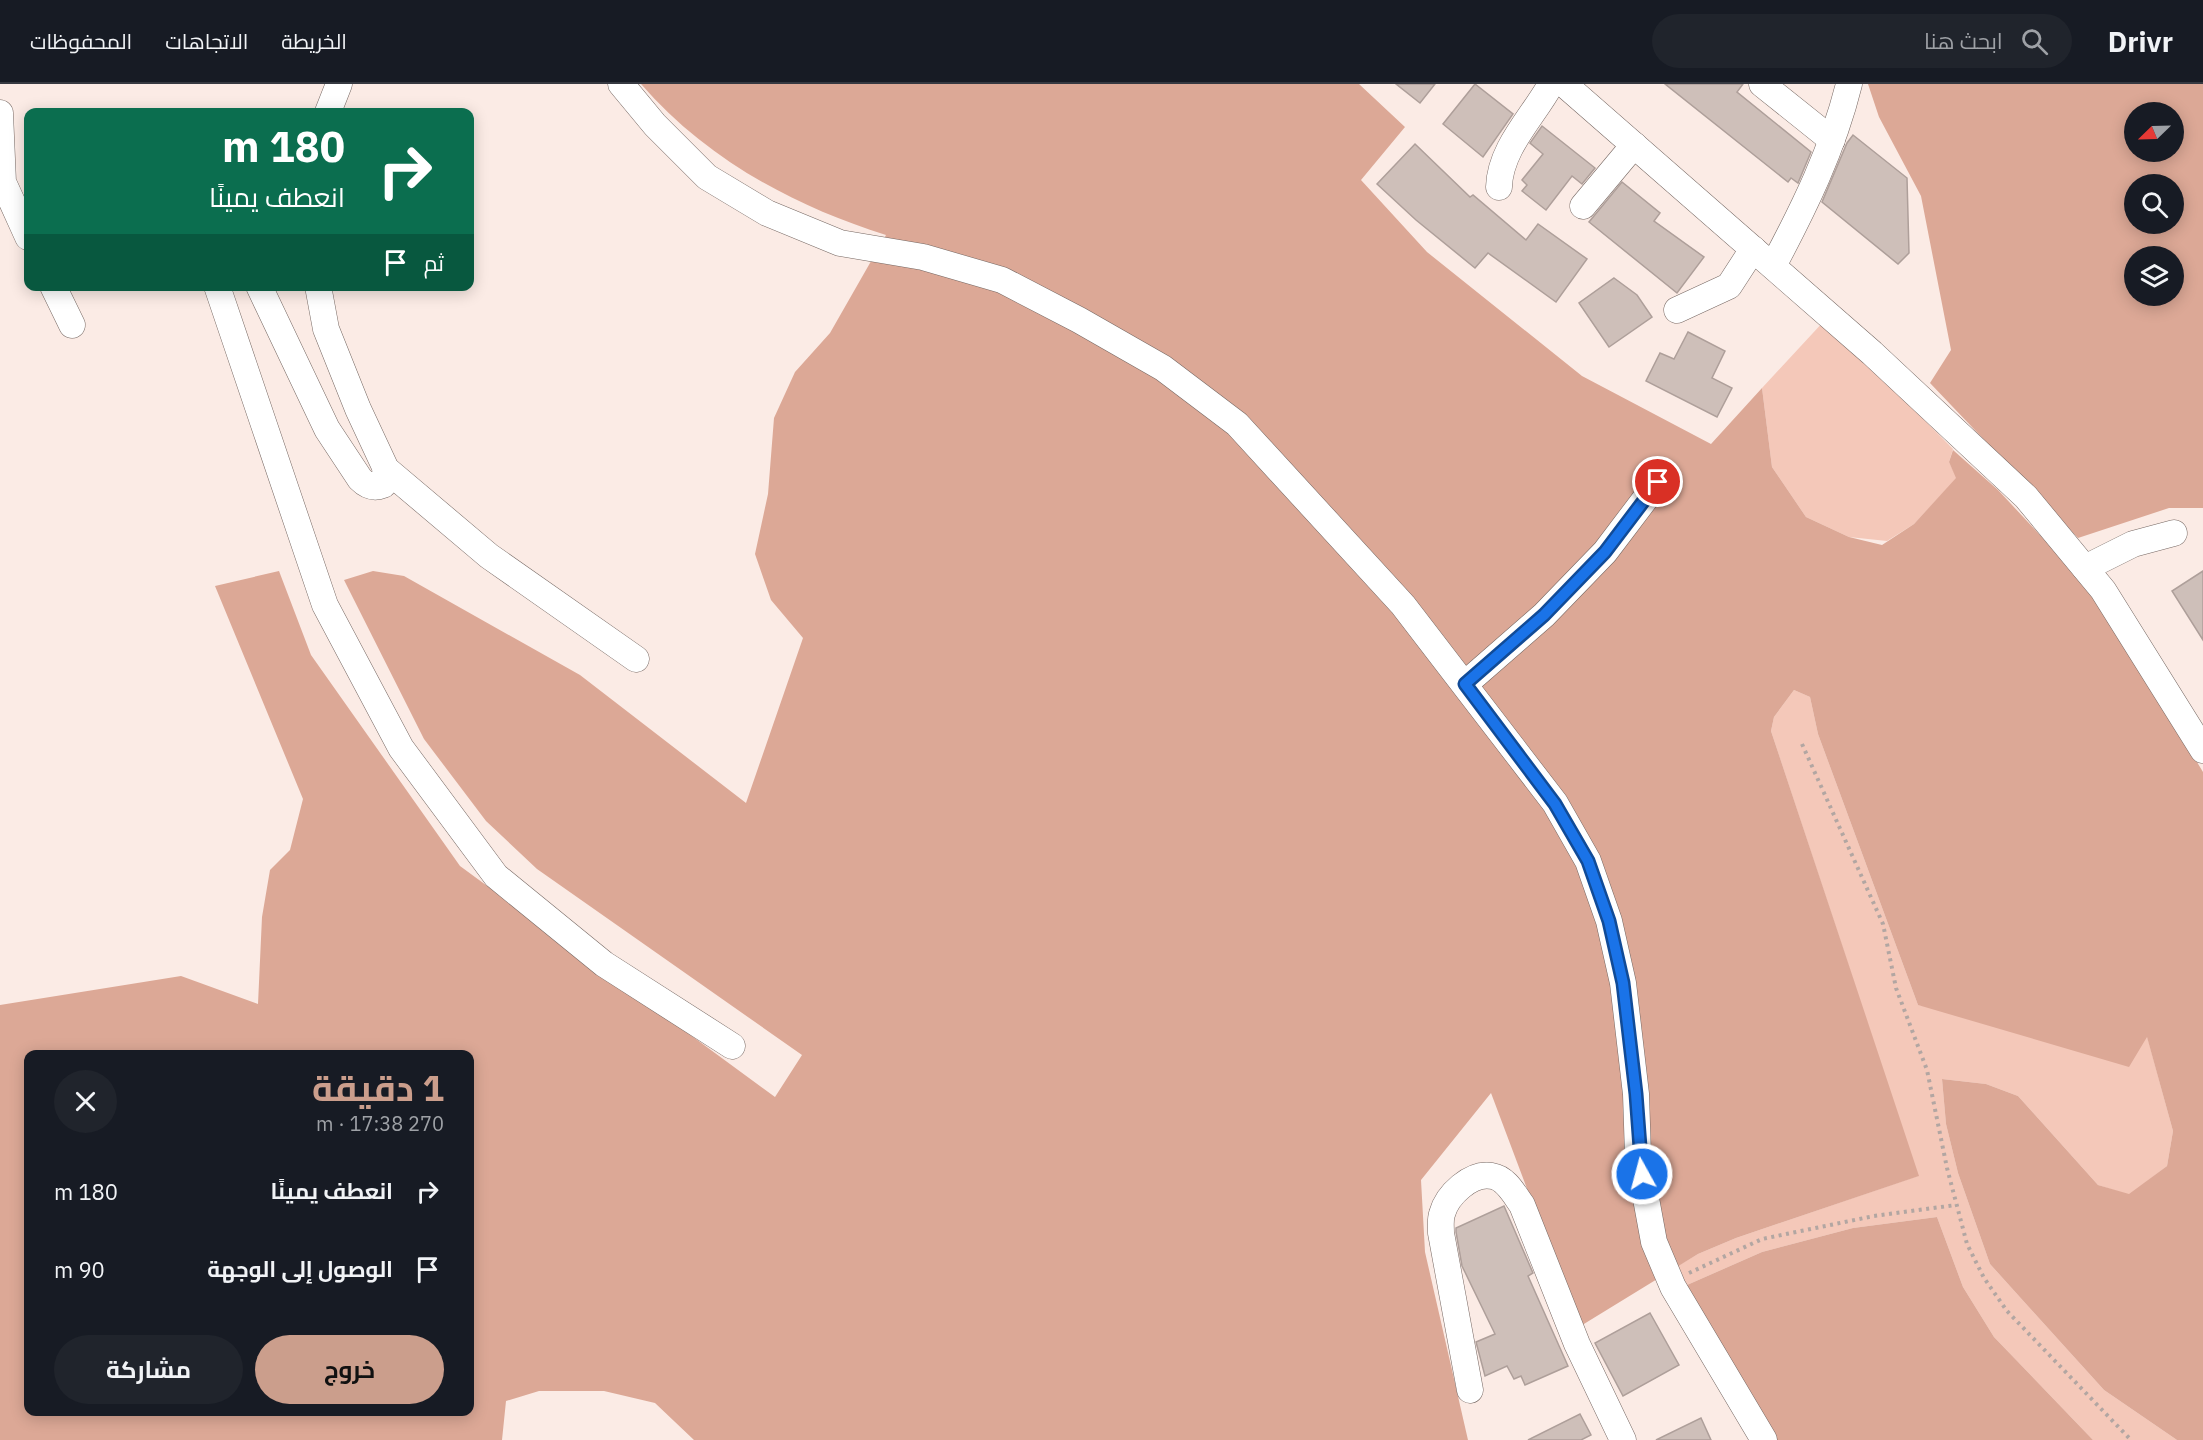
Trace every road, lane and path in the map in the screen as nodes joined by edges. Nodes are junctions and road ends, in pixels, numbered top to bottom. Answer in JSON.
{"nodes":[{"id":1,"x":339,"y":84,"type":"edge"},
{"id":2,"x":621,"y":84,"type":"edge"},
{"id":3,"x":1551,"y":84,"type":"edge"},
{"id":4,"x":1564,"y":84,"type":"edge"},
{"id":5,"x":1762,"y":84,"type":"edge"},
{"id":6,"x":1849,"y":84,"type":"edge"},
{"id":7,"x":330,"y":108,"type":"edge"},
{"id":8,"x":0,"y":113,"type":"edge"},
{"id":9,"x":1832,"y":140,"type":"junction"},
{"id":10,"x":1634,"y":145,"type":"junction"},
{"id":11,"x":1499,"y":187,"type":"dead end"},
{"id":12,"x":1583,"y":206,"type":"dead end"},
{"id":13,"x":24,"y":228,"type":"edge"},
{"id":14,"x":1753,"y":249,"type":"junction"},
{"id":15,"x":1773,"y":266,"type":"junction"},
{"id":16,"x":55,"y":291,"type":"edge"},
{"id":17,"x":219,"y":291,"type":"edge"},
{"id":18,"x":261,"y":291,"type":"edge"},
{"id":19,"x":319,"y":291,"type":"edge"},
{"id":20,"x":1677,"y":310,"type":"dead end"},
{"id":21,"x":72,"y":326,"type":"dead end"},
{"id":22,"x":386,"y":469,"type":"junction"},
{"id":23,"x":1658,"y":482,"type":"dead end"},
{"id":24,"x":2174,"y":533,"type":"dead end"},
{"id":25,"x":2085,"y":568,"type":"junction"},
{"id":26,"x":636,"y":659,"type":"dead end"},
{"id":27,"x":1465,"y":684,"type":"junction"},
{"id":28,"x":1802,"y":744,"type":"dead end"},
{"id":29,"x":2203,"y":750,"type":"edge"},
{"id":30,"x":732,"y":1046,"type":"dead end"},
{"id":31,"x":1956,"y":1205,"type":"junction"},
{"id":32,"x":1687,"y":1274,"type":"dead end"},
{"id":33,"x":1470,"y":1390,"type":"dead end"},
{"id":34,"x":1623,"y":1440,"type":"edge"},
{"id":35,"x":1764,"y":1440,"type":"edge"},
{"id":36,"x":2131,"y":1440,"type":"edge"}],
"edges":[{"from":1,"to":7,"type":"street"},
{"from":2,"to":27,"type":"street"},
{"from":3,"to":11,"type":"street"},
{"from":4,"to":10,"type":"street"},
{"from":5,"to":9,"type":"street"},
{"from":6,"to":9,"type":"street"},
{"from":8,"to":13,"type":"street"},
{"from":9,"to":15,"type":"street"},
{"from":10,"to":12,"type":"street"},
{"from":10,"to":14,"type":"street"},
{"from":14,"to":15,"type":"street"},
{"from":14,"to":20,"type":"street"},
{"from":15,"to":25,"type":"street"},
{"from":16,"to":21,"type":"street"},
{"from":17,"to":30,"type":"street"},
{"from":18,"to":22,"type":"street"},
{"from":19,"to":22,"type":"street"},
{"from":22,"to":26,"type":"street"},
{"from":23,"to":27,"type":"street"},
{"from":24,"to":25,"type":"street"},
{"from":25,"to":29,"type":"street"},
{"from":27,"to":35,"type":"street"},
{"from":28,"to":31,"type":"path"},
{"from":31,"to":32,"type":"path"},
{"from":31,"to":36,"type":"path"},
{"from":33,"to":34,"type":"street"}]}
